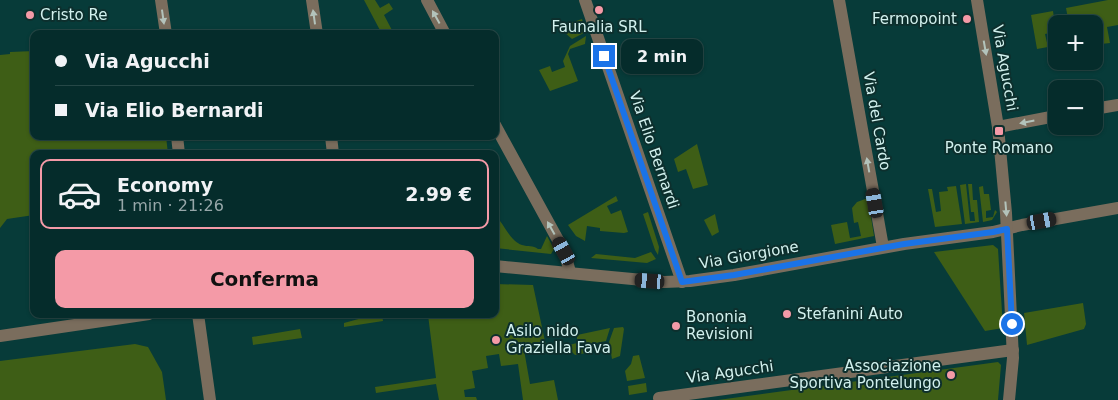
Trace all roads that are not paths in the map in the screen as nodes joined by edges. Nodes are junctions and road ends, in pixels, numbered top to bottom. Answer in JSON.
{"nodes":[{"id":1,"x":161,"y":0,"type":"edge"},
{"id":2,"x":312,"y":0,"type":"edge"},
{"id":3,"x":427,"y":0,"type":"edge"},
{"id":4,"x":585,"y":0,"type":"edge"},
{"id":5,"x":839,"y":0,"type":"edge"},
{"id":6,"x":977,"y":0,"type":"edge"},
{"id":7,"x":165,"y":30,"type":"edge"},
{"id":8,"x":316,"y":30,"type":"edge"},
{"id":9,"x":443,"y":30,"type":"edge"},
{"id":10,"x":1118,"y":105,"type":"edge"},
{"id":11,"x":1103,"y":108,"type":"edge"},
{"id":12,"x":1048,"y":118,"type":"edge"},
{"id":13,"x":998,"y":127,"type":"junction"},
{"id":14,"x":499,"y":132,"type":"edge"},
{"id":15,"x":1118,"y":208,"type":"edge"},
{"id":16,"x":1007,"y":229,"type":"junction"},
{"id":17,"x":883,"y":248,"type":"junction"},
{"id":18,"x":499,"y":266,"type":"edge"},
{"id":19,"x":570,"y":272,"type":"junction"},
{"id":20,"x":682,"y":282,"type":"junction"},
{"id":21,"x":122,"y":318,"type":"edge"},
{"id":22,"x":199,"y":318,"type":"edge"},
{"id":23,"x":0,"y":336,"type":"edge"},
{"id":24,"x":1013,"y":350,"type":"junction"},
{"id":25,"x":659,"y":398,"type":"dead end"},
{"id":26,"x":210,"y":400,"type":"edge"},
{"id":27,"x":1009,"y":400,"type":"edge"}],
"edges":[{"from":1,"to":7,"type":"street","one_way":true},
{"from":8,"to":2,"type":"street","one_way":true},
{"from":9,"to":3,"type":"street","one_way":true},
{"from":4,"to":20,"type":"street","name":"Via Elio Bernardi"},
{"from":17,"to":5,"type":"street","name":"Via del Cardo","one_way":true},
{"from":6,"to":13,"type":"street","name":"Via Agucchi","one_way":true},
{"from":10,"to":11,"type":"street"},
{"from":12,"to":13,"type":"street","one_way":true},
{"from":13,"to":16,"type":"street","name":"Via Agucchi","one_way":true},
{"from":19,"to":14,"type":"street","one_way":true},
{"from":15,"to":16,"type":"street","name":"Via Giorgione"},
{"from":16,"to":17,"type":"street","name":"Via Giorgione"},
{"from":16,"to":24,"type":"street","name":"Via Agucchi"},
{"from":17,"to":20,"type":"street","name":"Via Giorgione"},
{"from":18,"to":19,"type":"street","name":"Via Giorgione"},
{"from":19,"to":20,"type":"street","name":"Via Giorgione"},
{"from":21,"to":23,"type":"street"},
{"from":22,"to":26,"type":"street"},
{"from":24,"to":25,"type":"street","name":"Via Agucchi"},
{"from":24,"to":27,"type":"street","name":"Via Agucchi"}]}
